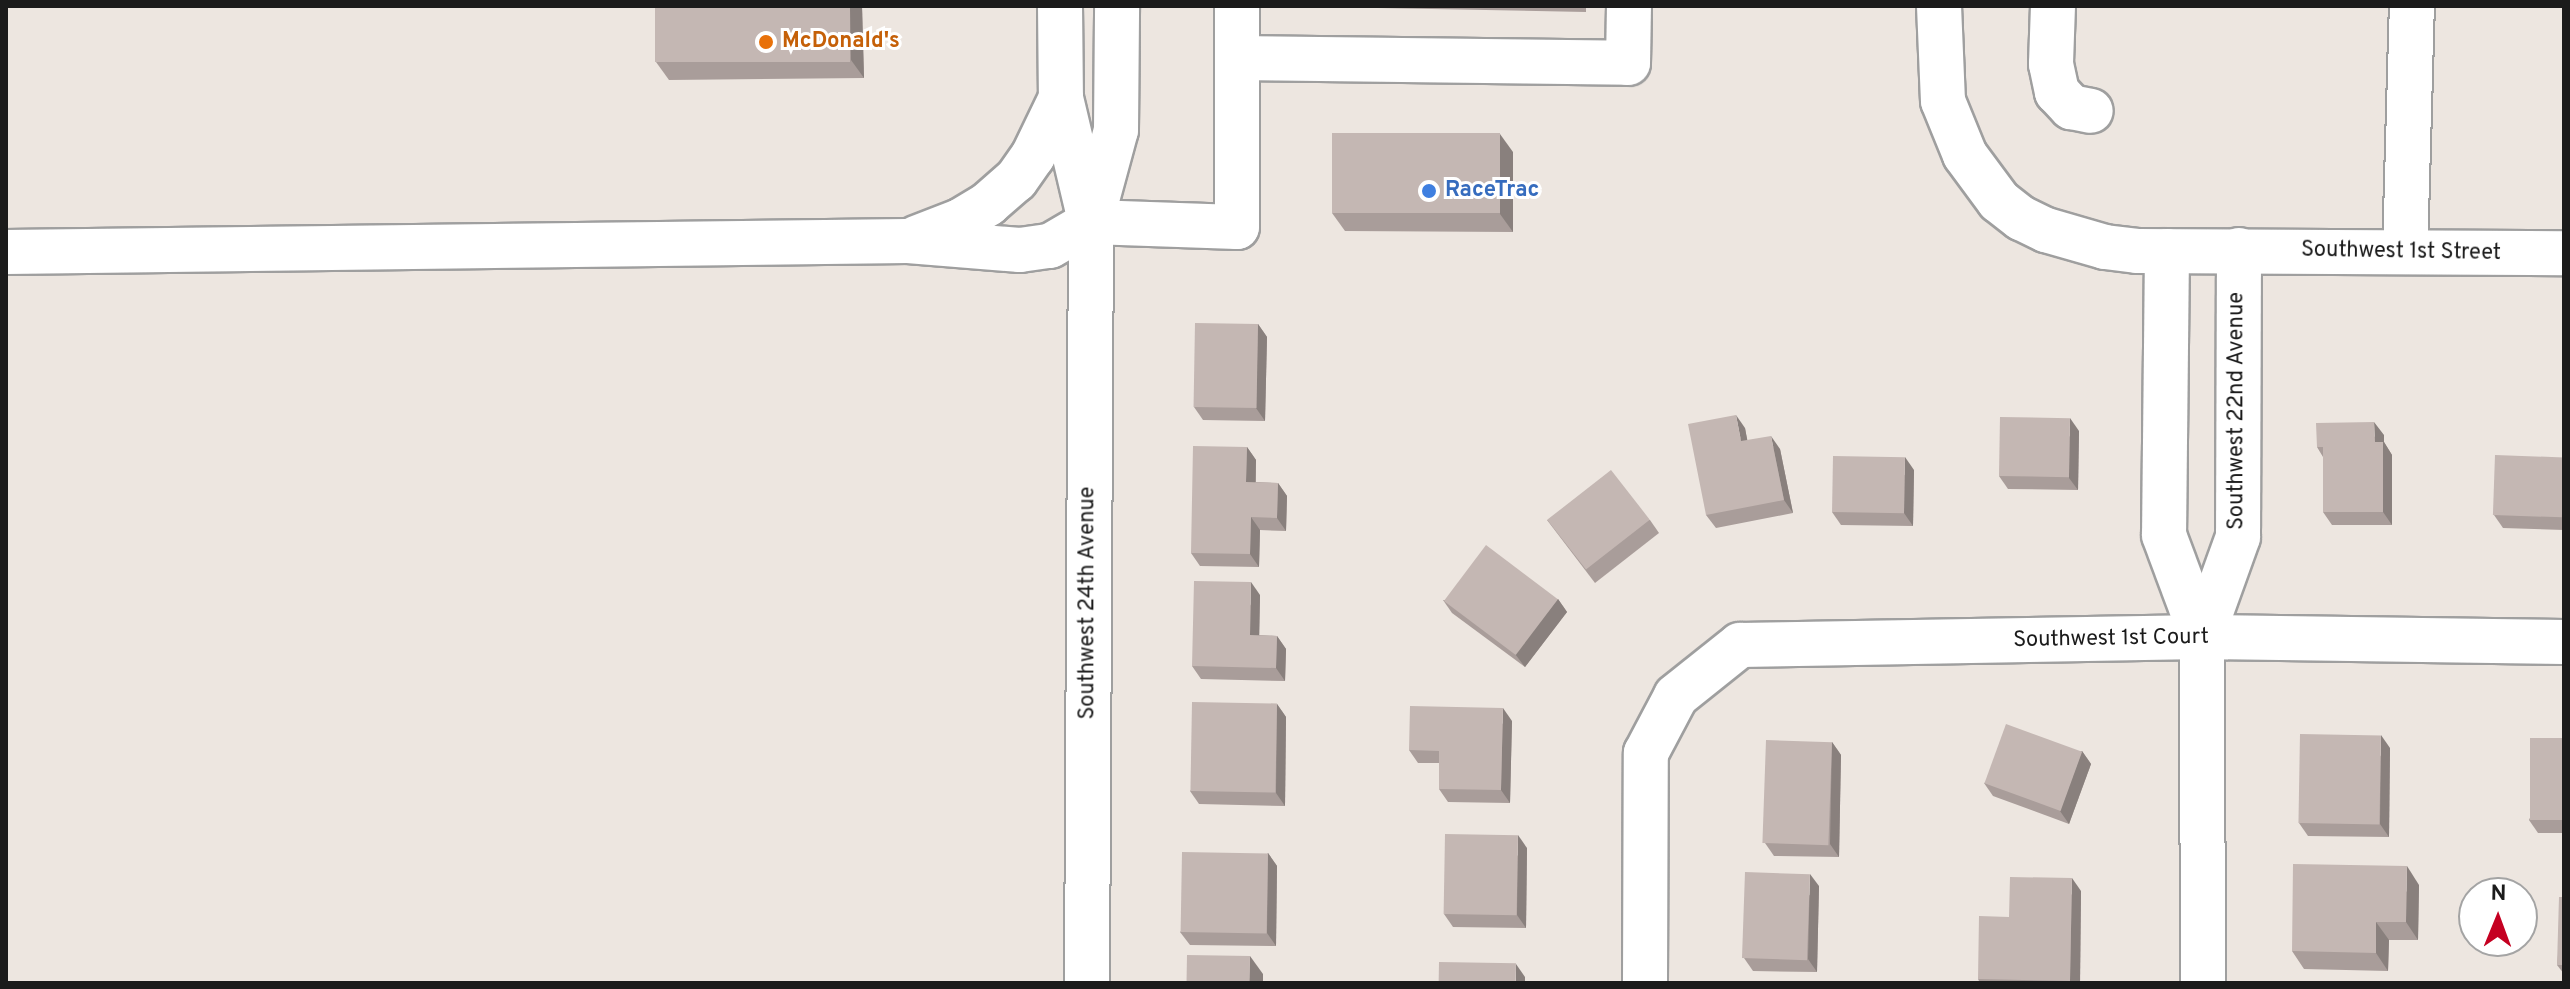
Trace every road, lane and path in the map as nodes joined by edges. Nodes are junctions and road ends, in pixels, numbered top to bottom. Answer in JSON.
{"nodes":[{"id":1,"x":1060,"y":6,"type":"edge"},
{"id":2,"x":1117,"y":6,"type":"edge"},
{"id":3,"x":1237,"y":6,"type":"edge"},
{"id":4,"x":1629,"y":6,"type":"edge"},
{"id":5,"x":1939,"y":6,"type":"edge"},
{"id":6,"x":2053,"y":6,"type":"edge"},
{"id":7,"x":2412,"y":6,"type":"edge"},
{"id":8,"x":1238,"y":58,"type":"junction"},
{"id":9,"x":1061,"y":98,"type":"junction"},
{"id":10,"x":2091,"y":111,"type":"dead end"},
{"id":11,"x":1091,"y":222,"type":"junction"},
{"id":12,"x":908,"y":241,"type":"junction"},
{"id":13,"x":2239,"y":250,"type":"junction"},
{"id":14,"x":2167,"y":251,"type":"junction"},
{"id":15,"x":6,"y":252,"type":"edge"},
{"id":16,"x":2405,"y":252,"type":"junction"},
{"id":17,"x":2564,"y":253,"type":"edge"},
{"id":18,"x":2202,"y":637,"type":"junction"},
{"id":19,"x":2564,"y":642,"type":"edge"},
{"id":20,"x":1087,"y":983,"type":"edge"},
{"id":21,"x":1645,"y":983,"type":"edge"},
{"id":22,"x":2203,"y":983,"type":"edge"}],
"edges":[{"from":1,"to":9,"type":"street","name":"Southwest 24th Avenue"},
{"from":2,"to":11,"type":"street","name":"Southwest 24th Avenue"},
{"from":3,"to":8,"type":"street"},
{"from":4,"to":8,"type":"street"},
{"from":5,"to":14,"type":"street"},
{"from":6,"to":10,"type":"street"},
{"from":7,"to":16,"type":"street"},
{"from":8,"to":11,"type":"street"},
{"from":9,"to":11,"type":"street","name":"Southwest 24th Avenue"},
{"from":9,"to":12,"type":"street"},
{"from":11,"to":12,"type":"street"},
{"from":11,"to":20,"type":"street","name":"Southwest 24th Avenue"},
{"from":12,"to":15,"type":"street"},
{"from":13,"to":14,"type":"street"},
{"from":13,"to":16,"type":"street","name":"Southwest 1st Street"},
{"from":13,"to":18,"type":"street","name":"Southwest 22nd Avenue"},
{"from":14,"to":18,"type":"street","name":"Southwest 22nd Avenue"},
{"from":16,"to":17,"type":"street","name":"Southwest 1st Street"},
{"from":18,"to":19,"type":"street","name":"Southwest 1st Court"},
{"from":18,"to":21,"type":"street","name":"Southwest 1st Court"},
{"from":18,"to":22,"type":"street","name":"Southwest 22nd Avenue"}]}
